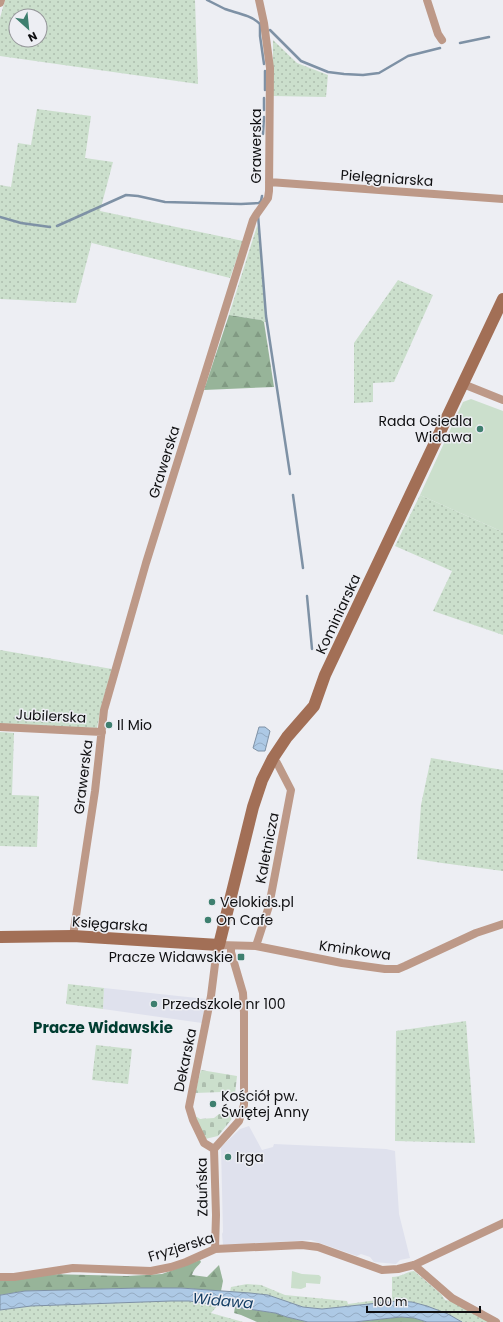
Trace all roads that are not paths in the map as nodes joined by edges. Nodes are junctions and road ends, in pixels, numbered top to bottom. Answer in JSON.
{"nodes":[{"id":1,"x":1,"y":0,"type":"edge"},
{"id":2,"x":259,"y":0,"type":"edge"},
{"id":3,"x":427,"y":0,"type":"edge"},
{"id":4,"x":0,"y":3,"type":"edge"},
{"id":5,"x":442,"y":40,"type":"dead end"},
{"id":6,"x":269,"y":182,"type":"junction"},
{"id":7,"x":503,"y":199,"type":"edge"},
{"id":8,"x":503,"y":300,"type":"edge"},
{"id":9,"x":463,"y":384,"type":"junction"},
{"id":10,"x":503,"y":400,"type":"edge"},
{"id":11,"x":0,"y":727,"type":"edge"},
{"id":12,"x":102,"y":732,"type":"junction"},
{"id":13,"x":273,"y":758,"type":"junction"},
{"id":14,"x":503,"y":924,"type":"edge"},
{"id":15,"x":74,"y":936,"type":"junction"},
{"id":16,"x":0,"y":937,"type":"edge"},
{"id":17,"x":257,"y":944,"type":"junction"},
{"id":18,"x":218,"y":946,"type":"junction"},
{"id":19,"x":231,"y":946,"type":"junction"},
{"id":20,"x":214,"y":1149,"type":"junction"},
{"id":21,"x":503,"y":1223,"type":"edge"},
{"id":22,"x":215,"y":1249,"type":"junction"},
{"id":23,"x":414,"y":1265,"type":"junction"},
{"id":24,"x":0,"y":1277,"type":"edge"},
{"id":25,"x":496,"y":1322,"type":"edge"}],
"edges":[{"from":1,"to":4,"type":"street"},
{"from":2,"to":6,"type":"street","name":"Grawerska"},
{"from":3,"to":5,"type":"street"},
{"from":6,"to":7,"type":"street","name":"Pielęgniarska"},
{"from":6,"to":12,"type":"street","name":"Grawerska"},
{"from":8,"to":9,"type":"street","name":"Kominiarska"},
{"from":9,"to":10,"type":"street"},
{"from":9,"to":13,"type":"street","name":"Kominiarska"},
{"from":11,"to":12,"type":"street","name":"Jubilerska"},
{"from":12,"to":15,"type":"street","name":"Grawerska"},
{"from":13,"to":17,"type":"street","name":"Kaletnicza"},
{"from":13,"to":18,"type":"street","name":"Kominiarska"},
{"from":14,"to":17,"type":"street","name":"Kminkowa"},
{"from":15,"to":16,"type":"street","name":"Księgarska"},
{"from":15,"to":18,"type":"street","name":"Księgarska"},
{"from":17,"to":19,"type":"street","name":"Kminkowa"},
{"from":18,"to":19,"type":"street","name":"Kminkowa"},
{"from":18,"to":20,"type":"street","name":"Dekarska"},
{"from":19,"to":20,"type":"street","name":"Zduńska"},
{"from":20,"to":22,"type":"street","name":"Zduńska"},
{"from":21,"to":23,"type":"street","name":"Fryzjerska"},
{"from":22,"to":23,"type":"street","name":"Fryzjerska"},
{"from":22,"to":24,"type":"street","name":"Fryzjerska"},
{"from":23,"to":25,"type":"street"}]}
